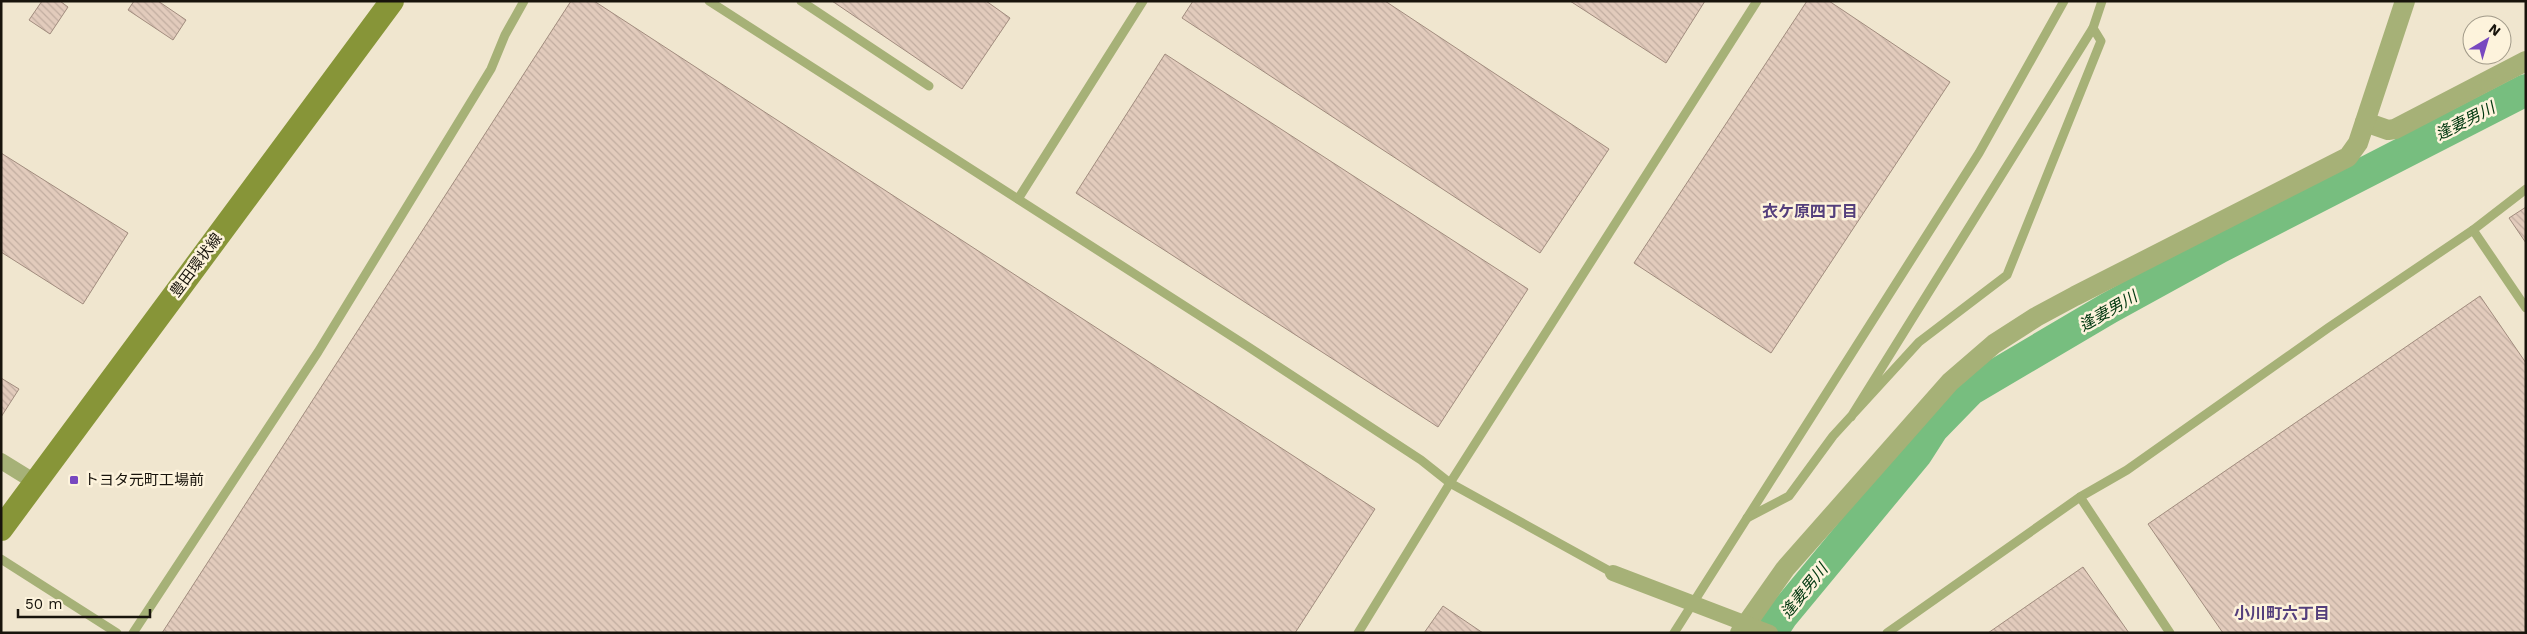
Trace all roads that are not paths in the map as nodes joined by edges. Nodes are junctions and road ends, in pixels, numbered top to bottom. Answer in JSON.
{"nodes":[{"id":1,"x":392,"y":1,"type":"edge"},
{"id":2,"x":524,"y":1,"type":"edge"},
{"id":3,"x":710,"y":1,"type":"edge"},
{"id":4,"x":801,"y":1,"type":"edge"},
{"id":5,"x":1143,"y":1,"type":"edge"},
{"id":6,"x":1757,"y":1,"type":"edge"},
{"id":7,"x":2064,"y":1,"type":"edge"},
{"id":8,"x":2102,"y":1,"type":"edge"},
{"id":9,"x":2405,"y":1,"type":"edge"},
{"id":10,"x":2093,"y":28,"type":"junction"},
{"id":11,"x":2526,"y":62,"type":"edge"},
{"id":12,"x":929,"y":86,"type":"dead end"},
{"id":13,"x":2365,"y":122,"type":"junction"},
{"id":14,"x":2526,"y":188,"type":"edge"},
{"id":15,"x":1018,"y":199,"type":"junction"},
{"id":16,"x":2473,"y":230,"type":"junction"},
{"id":17,"x":2526,"y":308,"type":"edge"},
{"id":18,"x":1851,"y":417,"type":"junction"},
{"id":19,"x":1,"y":461,"type":"edge"},
{"id":20,"x":35,"y":482,"type":"junction"},
{"id":21,"x":1450,"y":483,"type":"junction"},
{"id":22,"x":2080,"y":497,"type":"junction"},
{"id":23,"x":1747,"y":518,"type":"junction"},
{"id":24,"x":1,"y":528,"type":"edge"},
{"id":25,"x":1,"y":559,"type":"edge"},
{"id":26,"x":1613,"y":573,"type":"joint"},
{"id":27,"x":116,"y":633,"type":"edge"},
{"id":28,"x":133,"y":633,"type":"edge"},
{"id":29,"x":1358,"y":633,"type":"edge"},
{"id":30,"x":1674,"y":633,"type":"edge"},
{"id":31,"x":1740,"y":633,"type":"edge"},
{"id":32,"x":1770,"y":633,"type":"edge"},
{"id":33,"x":1887,"y":633,"type":"edge"},
{"id":34,"x":2170,"y":633,"type":"edge"}],
"edges":[{"from":1,"to":20,"type":"main road","name":"豊田環状線"},
{"from":2,"to":28,"type":"lane"},
{"from":3,"to":15,"type":"lane"},
{"from":4,"to":12,"type":"lane"},
{"from":5,"to":15,"type":"lane"},
{"from":6,"to":21,"type":"lane"},
{"from":7,"to":23,"type":"lane"},
{"from":8,"to":10,"type":"lane"},
{"from":9,"to":13,"type":"street"},
{"from":10,"to":18,"type":"lane"},
{"from":10,"to":18,"type":"lane"},
{"from":11,"to":13,"type":"street"},
{"from":13,"to":31,"type":"street"},
{"from":14,"to":16,"type":"lane"},
{"from":15,"to":21,"type":"lane"},
{"from":16,"to":17,"type":"lane"},
{"from":16,"to":22,"type":"lane"},
{"from":18,"to":23,"type":"lane"},
{"from":19,"to":20,"type":"street"},
{"from":20,"to":24,"type":"main road","name":"豊田環状線"},
{"from":21,"to":26,"type":"lane"},
{"from":21,"to":29,"type":"lane"},
{"from":22,"to":33,"type":"lane"},
{"from":22,"to":34,"type":"lane"},
{"from":23,"to":30,"type":"lane"},
{"from":25,"to":27,"type":"lane"},
{"from":26,"to":32,"type":"street","bridge":true}]}
